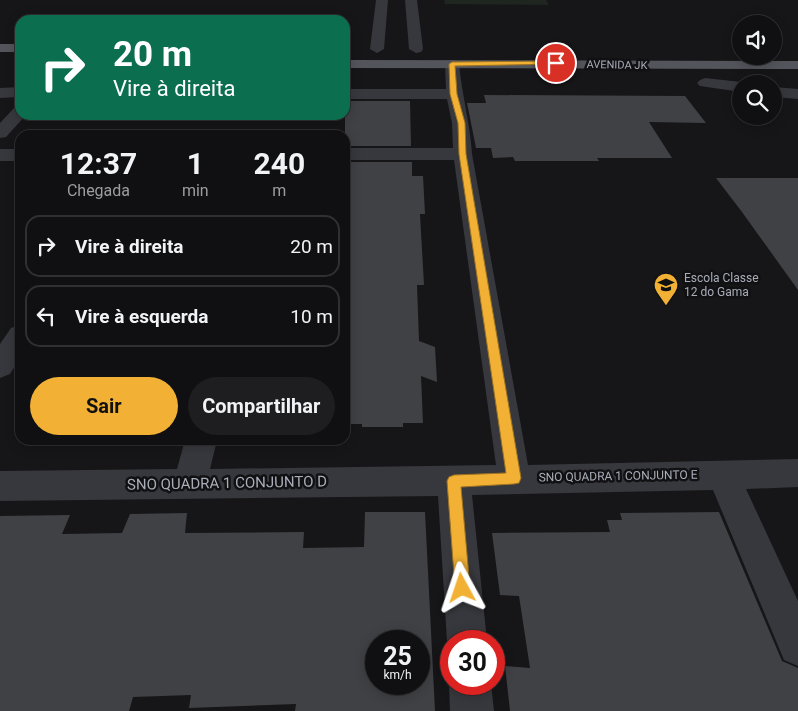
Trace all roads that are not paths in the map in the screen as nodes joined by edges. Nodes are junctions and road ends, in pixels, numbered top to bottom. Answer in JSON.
{"nodes":[{"id":1,"x":382,"y":0,"type":"edge"},
{"id":2,"x":411,"y":0,"type":"edge"},
{"id":3,"x":413,"y":23,"type":"junction"},
{"id":4,"x":389,"y":24,"type":"junction"},
{"id":5,"x":0,"y":48,"type":"edge"},
{"id":6,"x":15,"y":48,"type":"edge"},
{"id":7,"x":361,"y":49,"type":"dead end"},
{"id":8,"x":382,"y":49,"type":"joint"},
{"id":9,"x":416,"y":49,"type":"dead end"},
{"id":10,"x":350,"y":64,"type":"edge"},
{"id":11,"x":452,"y":64,"type":"junction"},
{"id":12,"x":798,"y":65,"type":"edge"},
{"id":13,"x":705,"y":82,"type":"dead end"},
{"id":14,"x":732,"y":86,"type":"edge"},
{"id":15,"x":15,"y":92,"type":"edge"},
{"id":16,"x":0,"y":93,"type":"edge"},
{"id":17,"x":350,"y":94,"type":"edge"},
{"id":18,"x":454,"y":94,"type":"junction"},
{"id":19,"x":782,"y":94,"type":"edge"},
{"id":20,"x":795,"y":96,"type":"edge"},
{"id":21,"x":15,"y":117,"type":"edge"},
{"id":22,"x":0,"y":133,"type":"edge"},
{"id":23,"x":350,"y":154,"type":"edge"},
{"id":24,"x":463,"y":154,"type":"junction"},
{"id":25,"x":0,"y":156,"type":"edge"},
{"id":26,"x":15,"y":156,"type":"edge"},
{"id":27,"x":15,"y":343,"type":"edge"},
{"id":28,"x":0,"y":367,"type":"edge"},
{"id":29,"x":201,"y":445,"type":"edge"},
{"id":30,"x":798,"y":473,"type":"edge"},
{"id":31,"x":723,"y":474,"type":"junction"},
{"id":32,"x":514,"y":478,"type":"junction"},
{"id":33,"x":454,"y":481,"type":"junction"},
{"id":34,"x":190,"y":483,"type":"junction"},
{"id":35,"x":0,"y":486,"type":"edge"},
{"id":36,"x":465,"y":630,"type":"edge"},
{"id":37,"x":798,"y":646,"type":"edge"},
{"id":38,"x":471,"y":695,"type":"edge"},
{"id":39,"x":472,"y":711,"type":"edge"}],
"edges":[{"from":1,"to":4,"type":"street"},
{"from":2,"to":3,"type":"street"},
{"from":3,"to":4,"type":"street"},
{"from":3,"to":9,"type":"street"},
{"from":4,"to":8,"type":"street"},
{"from":5,"to":6,"type":"main road"},
{"from":7,"to":8,"type":"main road"},
{"from":10,"to":11,"type":"main road","name":"AVENIDA JK"},
{"from":11,"to":12,"type":"main road","name":"AVENIDA JK"},
{"from":11,"to":18,"type":"street"},
{"from":13,"to":14,"type":"street"},
{"from":15,"to":16,"type":"street"},
{"from":17,"to":18,"type":"street"},
{"from":18,"to":24,"type":"street"},
{"from":19,"to":20,"type":"street"},
{"from":21,"to":22,"type":"street"},
{"from":23,"to":24,"type":"street"},
{"from":24,"to":32,"type":"street"},
{"from":25,"to":26,"type":"street"},
{"from":27,"to":28,"type":"street"},
{"from":29,"to":34,"type":"street"},
{"from":30,"to":31,"type":"street","name":"SNO QUADRA 1 CONJUNTO E"},
{"from":31,"to":32,"type":"street","name":"SNO QUADRA 1 CONJUNTO E"},
{"from":31,"to":37,"type":"street"},
{"from":32,"to":33,"type":"street","name":"SNO QUADRA 1 CONJUNTO E"},
{"from":33,"to":34,"type":"street","name":"SNO QUADRA 1 CONJUNTO D"},
{"from":33,"to":36,"type":"street"},
{"from":34,"to":35,"type":"street","name":"SNO QUADRA 1 CONJUNTO D"},
{"from":38,"to":39,"type":"street"}]}
